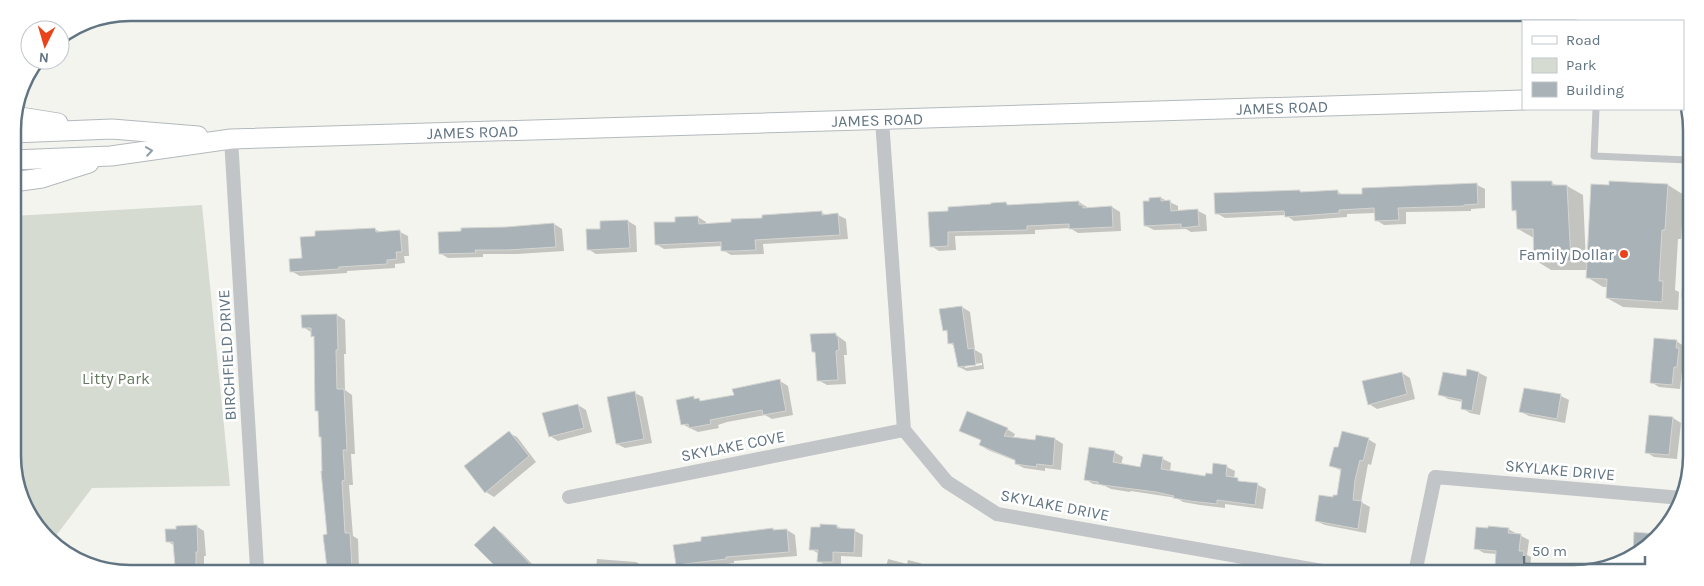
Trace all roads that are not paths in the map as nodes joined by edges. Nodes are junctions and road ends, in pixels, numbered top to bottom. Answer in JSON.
{"nodes":[{"id":1,"x":1522,"y":100,"type":"edge"},
{"id":2,"x":1596,"y":110,"type":"edge"},
{"id":3,"x":22,"y":117,"type":"edge"},
{"id":4,"x":882,"y":120,"type":"junction"},
{"id":5,"x":94,"y":129,"type":"junction"},
{"id":6,"x":21,"y":133,"type":"edge"},
{"id":7,"x":231,"y":139,"type":"junction"},
{"id":8,"x":111,"y":156,"type":"junction"},
{"id":9,"x":21,"y":160,"type":"edge"},
{"id":10,"x":1683,"y":160,"type":"edge"},
{"id":11,"x":21,"y":181,"type":"edge"},
{"id":12,"x":904,"y":430,"type":"junction"},
{"id":13,"x":568,"y":497,"type":"dead end"},
{"id":14,"x":1674,"y":497,"type":"edge"},
{"id":15,"x":257,"y":565,"type":"edge"},
{"id":16,"x":1288,"y":565,"type":"edge"},
{"id":17,"x":1416,"y":565,"type":"edge"}],
"edges":[{"from":1,"to":4,"type":"main road","name":"JAMES ROAD"},
{"from":2,"to":10,"type":"lane"},
{"from":3,"to":5,"type":"main road"},
{"from":4,"to":7,"type":"main road","name":"JAMES ROAD"},
{"from":4,"to":12,"type":"street"},
{"from":5,"to":6,"type":"main road","name":"JAMES ROAD"},
{"from":5,"to":7,"type":"main road","name":"JAMES ROAD"},
{"from":8,"to":7,"type":"main road","name":"JAMES ROAD","one_way":true},
{"from":7,"to":15,"type":"street","name":"BIRCHFIELD DRIVE"},
{"from":8,"to":9,"type":"main road","name":"JAMES ROAD"},
{"from":8,"to":11,"type":"main road"},
{"from":12,"to":13,"type":"street","name":"SKYLAKE COVE"},
{"from":12,"to":16,"type":"street","name":"SKYLAKE DRIVE"},
{"from":14,"to":17,"type":"street","name":"SKYLAKE DRIVE"}]}
